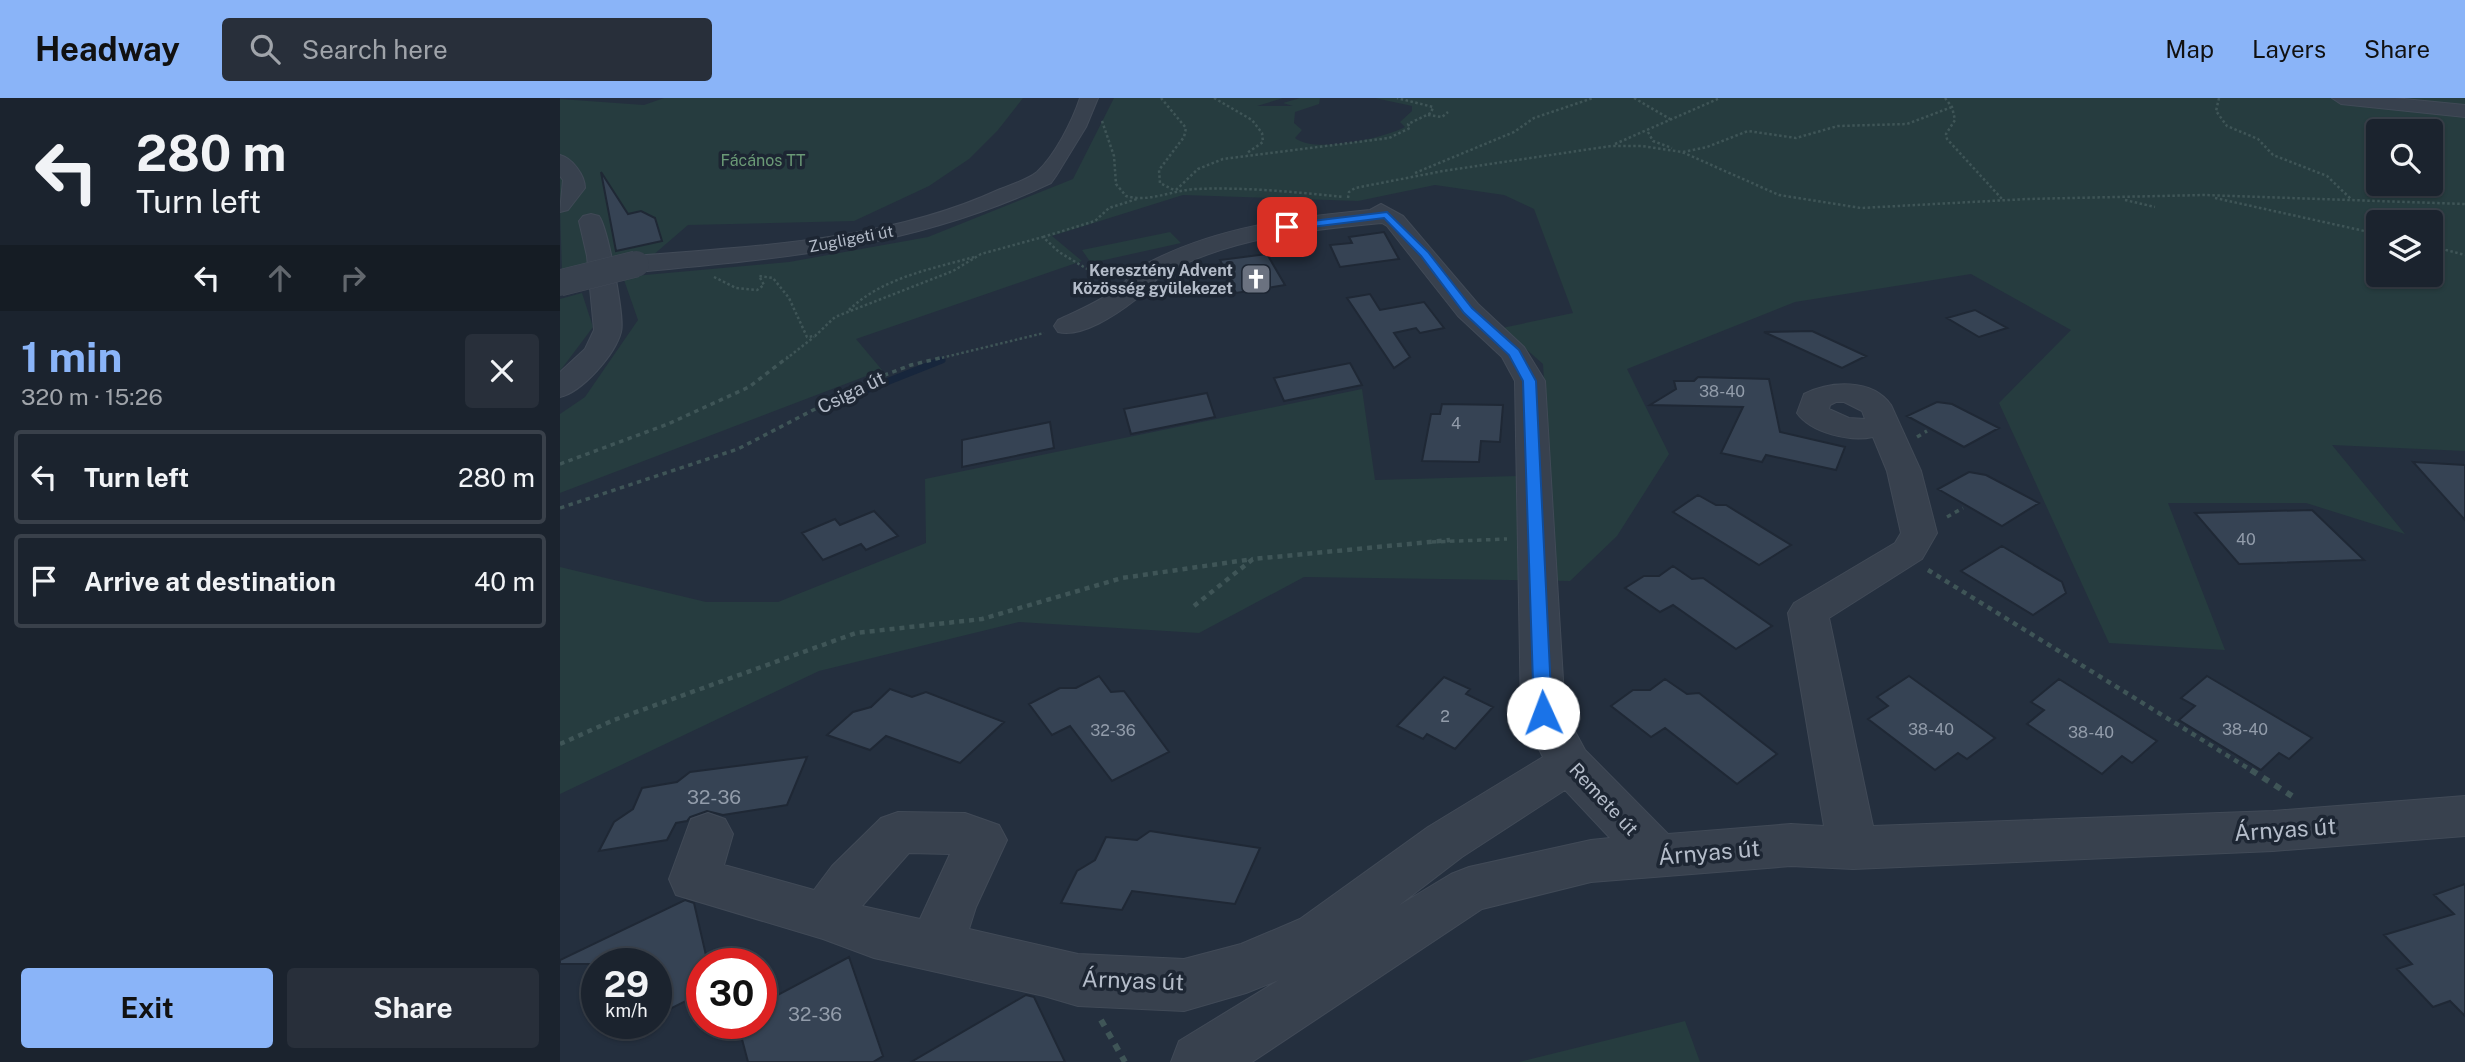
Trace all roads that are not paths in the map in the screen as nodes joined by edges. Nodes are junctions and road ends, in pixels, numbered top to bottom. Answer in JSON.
{"nodes":[{"id":1,"x":1090,"y":98,"type":"edge"},
{"id":2,"x":2341,"y":98,"type":"edge"},
{"id":3,"x":2465,"y":111,"type":"edge"},
{"id":4,"x":560,"y":161,"type":"edge"},
{"id":5,"x":560,"y":205,"type":"edge"},
{"id":6,"x":591,"y":221,"type":"dead end"},
{"id":7,"x":560,"y":283,"type":"edge"},
{"id":8,"x":1068,"y":326,"type":"road end"},
{"id":9,"x":560,"y":388,"type":"edge"},
{"id":10,"x":1884,"y":424,"type":"dead end"},
{"id":11,"x":1569,"y":763,"type":"junction"},
{"id":12,"x":2465,"y":816,"type":"edge"},
{"id":13,"x":708,"y":834,"type":"dead end"},
{"id":14,"x":1853,"y":848,"type":"junction"},
{"id":15,"x":1658,"y":856,"type":"junction"},
{"id":16,"x":825,"y":916,"type":"junction"},
{"id":17,"x":937,"y":948,"type":"junction"},
{"id":18,"x":1200,"y":1062,"type":"edge"}],
"edges":[{"from":1,"to":7,"type":"street","name":"Zugligeti út","bridge":true},
{"from":2,"to":3,"type":"street"},
{"from":4,"to":5,"type":"street"},
{"from":6,"to":9,"type":"street"},
{"from":8,"to":11,"type":"street","name":"Remete út"},
{"from":10,"to":14,"type":"street"},
{"from":11,"to":15,"type":"street","name":"Remete út"},
{"from":11,"to":17,"type":"street","name":"Árnyas út"},
{"from":12,"to":14,"type":"street","name":"Árnyas út"},
{"from":13,"to":16,"type":"street","name":"Árnyas út"},
{"from":14,"to":15,"type":"street","name":"Árnyas út"},
{"from":15,"to":18,"type":"street","name":"Árnyas út"},
{"from":16,"to":17,"type":"street","name":"Árnyas út"},
{"from":16,"to":17,"type":"street"}]}
